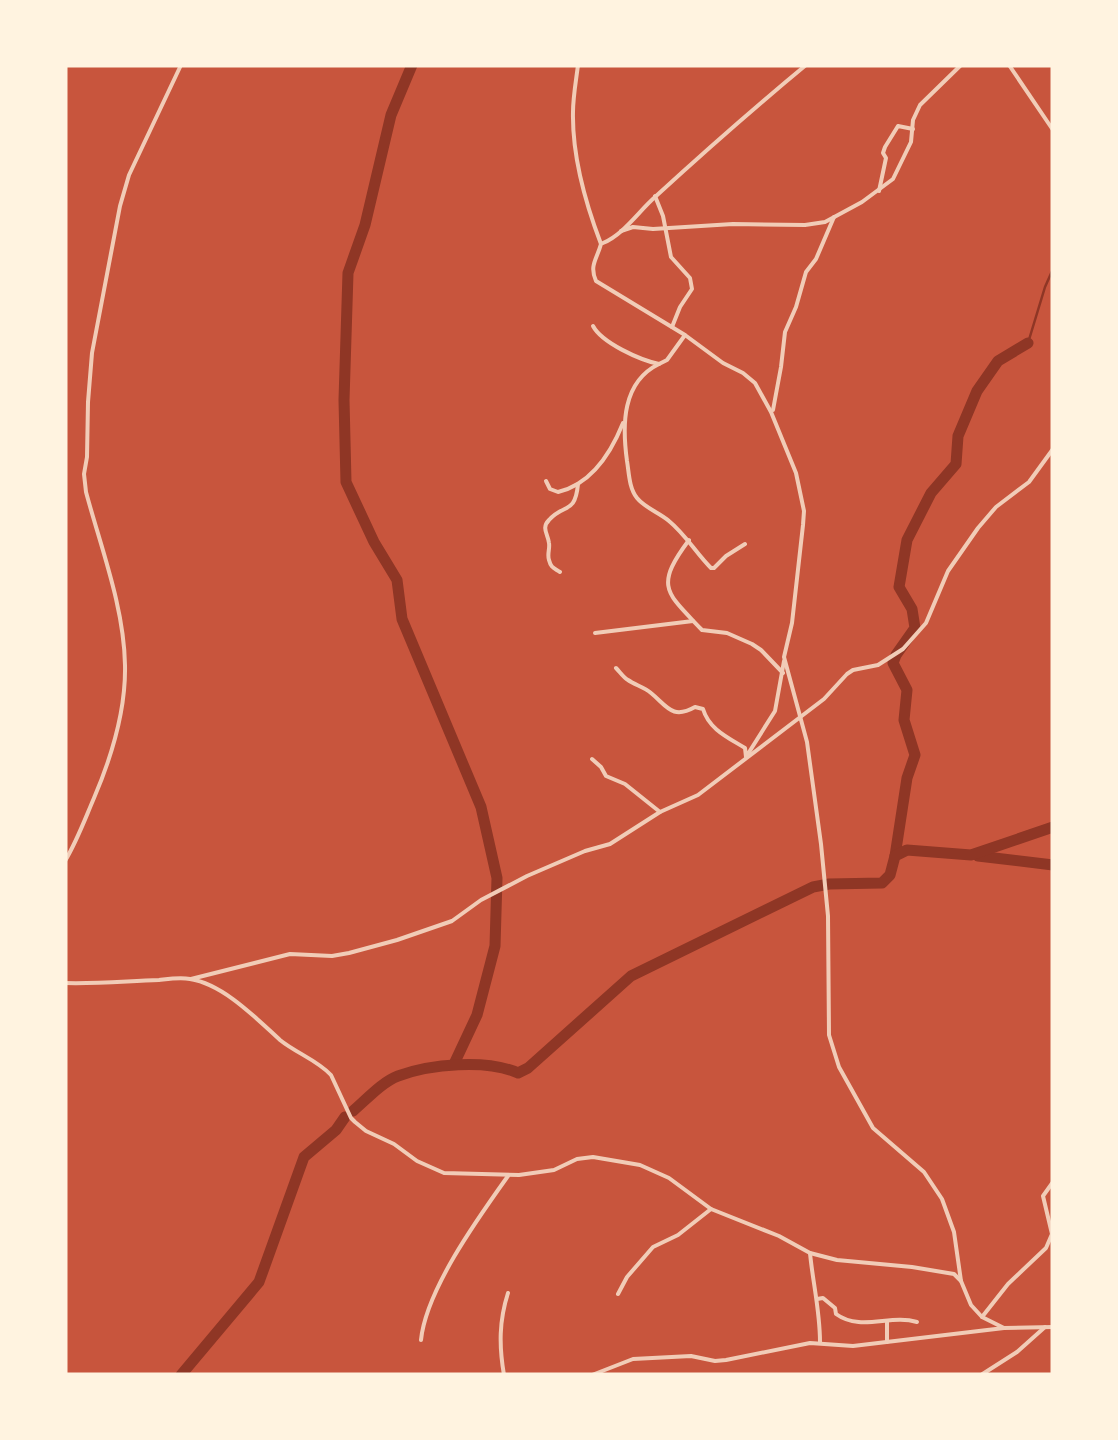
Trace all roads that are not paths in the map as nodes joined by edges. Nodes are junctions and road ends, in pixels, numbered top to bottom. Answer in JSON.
{"nodes":[{"id":1,"x":181,"y":65,"type":"edge"},
{"id":2,"x":578,"y":65,"type":"edge"},
{"id":3,"x":806,"y":65,"type":"edge"},
{"id":4,"x":961,"y":65,"type":"edge"},
{"id":5,"x":1009,"y":65,"type":"edge"},
{"id":6,"x":913,"y":129,"type":"junction"},
{"id":7,"x":1053,"y":130,"type":"edge"},
{"id":8,"x":879,"y":191,"type":"junction"},
{"id":9,"x":655,"y":196,"type":"junction"},
{"id":10,"x":834,"y":217,"type":"junction"},
{"id":11,"x":666,"y":228,"type":"junction"},
{"id":12,"x":621,"y":230,"type":"junction"},
{"id":13,"x":601,"y":244,"type":"junction"},
{"id":14,"x":593,"y":326,"type":"dead end"},
{"id":15,"x":672,"y":328,"type":"junction"},
{"id":16,"x":685,"y":335,"type":"junction"},
{"id":17,"x":660,"y":364,"type":"junction"},
{"id":18,"x":772,"y":412,"type":"junction"},
{"id":19,"x":625,"y":419,"type":"junction"},
{"id":20,"x":1053,"y":450,"type":"edge"},
{"id":21,"x":546,"y":481,"type":"dead end"},
{"id":22,"x":578,"y":484,"type":"junction"},
{"id":23,"x":689,"y":540,"type":"junction"},
{"id":24,"x":745,"y":544,"type":"dead end"},
{"id":25,"x":560,"y":572,"type":"dead end"},
{"id":26,"x":693,"y":621,"type":"junction"},
{"id":27,"x":594,"y":633,"type":"dead end"},
{"id":28,"x":784,"y":658,"type":"junction"},
{"id":29,"x":616,"y":668,"type":"dead end"},
{"id":30,"x":782,"y":673,"type":"junction"},
{"id":31,"x":802,"y":718,"type":"junction"},
{"id":32,"x":746,"y":757,"type":"junction"},
{"id":33,"x":592,"y":759,"type":"dead end"},
{"id":34,"x":660,"y":812,"type":"junction"},
{"id":35,"x":65,"y":861,"type":"edge"},
{"id":36,"x":191,"y":979,"type":"junction"},
{"id":37,"x":65,"y":983,"type":"edge"},
{"id":38,"x":508,"y":1176,"type":"junction"},
{"id":39,"x":1053,"y":1182,"type":"edge"},
{"id":40,"x":712,"y":1208,"type":"junction"},
{"id":41,"x":810,"y":1253,"type":"junction"},
{"id":42,"x":961,"y":1281,"type":"junction"},
{"id":43,"x":508,"y":1293,"type":"dead end"},
{"id":44,"x":618,"y":1294,"type":"dead end"},
{"id":45,"x":816,"y":1299,"type":"junction"},
{"id":46,"x":982,"y":1317,"type":"junction"},
{"id":47,"x":887,"y":1321,"type":"junction"},
{"id":48,"x":917,"y":1322,"type":"dead end"},
{"id":49,"x":1004,"y":1328,"type":"junction"},
{"id":50,"x":1045,"y":1328,"type":"junction"},
{"id":51,"x":1053,"y":1328,"type":"edge"},
{"id":52,"x":421,"y":1340,"type":"dead end"},
{"id":53,"x":886,"y":1342,"type":"junction"},
{"id":54,"x":820,"y":1344,"type":"junction"},
{"id":55,"x":504,"y":1375,"type":"edge"},
{"id":56,"x":581,"y":1375,"type":"edge"},
{"id":57,"x":981,"y":1375,"type":"edge"}],
"edges":[{"from":1,"to":35,"type":"street"},
{"from":2,"to":13,"type":"street"},
{"from":3,"to":9,"type":"street"},
{"from":4,"to":6,"type":"street"},
{"from":5,"to":7,"type":"street"},
{"from":6,"to":8,"type":"street"},
{"from":6,"to":8,"type":"street"},
{"from":8,"to":10,"type":"street"},
{"from":9,"to":11,"type":"street"},
{"from":9,"to":12,"type":"street"},
{"from":10,"to":11,"type":"street"},
{"from":10,"to":18,"type":"street"},
{"from":11,"to":12,"type":"street"},
{"from":11,"to":15,"type":"street"},
{"from":12,"to":13,"type":"street"},
{"from":13,"to":15,"type":"street"},
{"from":14,"to":17,"type":"street"},
{"from":15,"to":16,"type":"street"},
{"from":16,"to":17,"type":"street"},
{"from":16,"to":18,"type":"street"},
{"from":17,"to":19,"type":"street"},
{"from":18,"to":28,"type":"street"},
{"from":19,"to":22,"type":"street"},
{"from":19,"to":23,"type":"street"},
{"from":20,"to":31,"type":"street"},
{"from":21,"to":22,"type":"street"},
{"from":22,"to":25,"type":"street"},
{"from":23,"to":24,"type":"street"},
{"from":23,"to":26,"type":"street"},
{"from":26,"to":27,"type":"street"},
{"from":26,"to":30,"type":"street"},
{"from":28,"to":30,"type":"street"},
{"from":28,"to":31,"type":"street"},
{"from":29,"to":32,"type":"street"},
{"from":30,"to":32,"type":"street"},
{"from":31,"to":32,"type":"street"},
{"from":31,"to":42,"type":"street"},
{"from":32,"to":34,"type":"street"},
{"from":33,"to":34,"type":"street"},
{"from":34,"to":36,"type":"street"},
{"from":36,"to":37,"type":"street"},
{"from":36,"to":38,"type":"street"},
{"from":38,"to":40,"type":"street"},
{"from":38,"to":52,"type":"street"},
{"from":39,"to":46,"type":"street"},
{"from":40,"to":41,"type":"street"},
{"from":40,"to":44,"type":"street"},
{"from":41,"to":42,"type":"street"},
{"from":41,"to":45,"type":"street"},
{"from":42,"to":46,"type":"street"},
{"from":43,"to":55,"type":"street"},
{"from":45,"to":47,"type":"street"},
{"from":45,"to":54,"type":"street"},
{"from":46,"to":49,"type":"street"},
{"from":47,"to":48,"type":"street"},
{"from":47,"to":53,"type":"street"},
{"from":49,"to":50,"type":"street"},
{"from":49,"to":53,"type":"street"},
{"from":50,"to":51,"type":"street"},
{"from":50,"to":57,"type":"street"},
{"from":53,"to":54,"type":"street"},
{"from":54,"to":56,"type":"street"}]}
